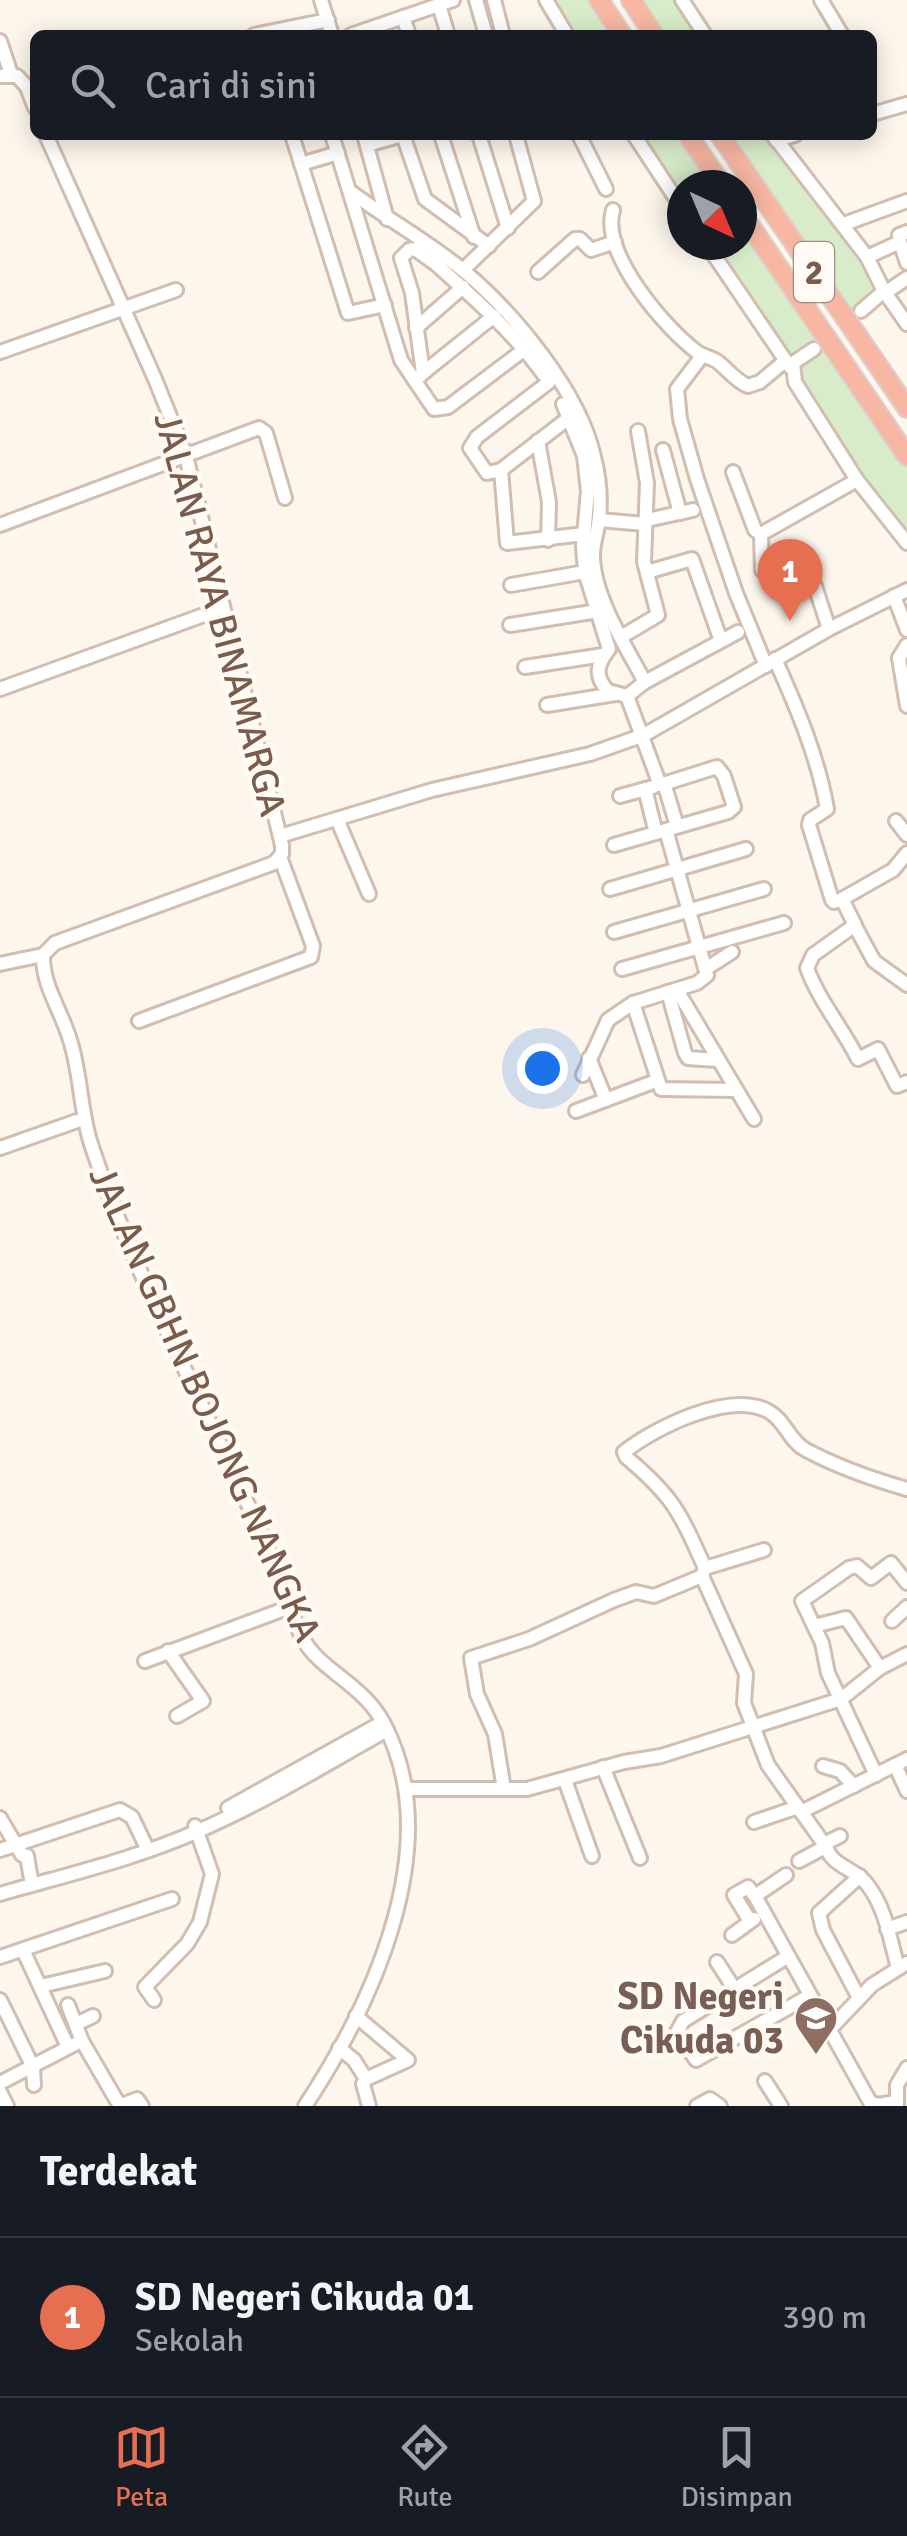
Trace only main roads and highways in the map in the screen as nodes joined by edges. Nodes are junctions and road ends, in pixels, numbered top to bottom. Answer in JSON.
{"nodes":[{"id":1,"x":599,"y":0,"type":"edge"},
{"id":2,"x":631,"y":0,"type":"edge"},
{"id":3,"x":619,"y":30,"type":"edge"},
{"id":4,"x":651,"y":30,"type":"edge"},
{"id":5,"x":691,"y":140,"type":"edge"},
{"id":6,"x":723,"y":140,"type":"edge"},
{"id":7,"x":712,"y":170,"type":"edge"},
{"id":8,"x":757,"y":236,"type":"edge"},
{"id":9,"x":907,"y":408,"type":"edge"},
{"id":10,"x":907,"y":456,"type":"edge"}],
"edges":[{"from":1,"to":3,"type":"highway"},
{"from":2,"to":4,"type":"highway"},
{"from":5,"to":7,"type":"highway"},
{"from":6,"to":9,"type":"highway","number":"2"},
{"from":8,"to":10,"type":"highway","number":"2"}]}
